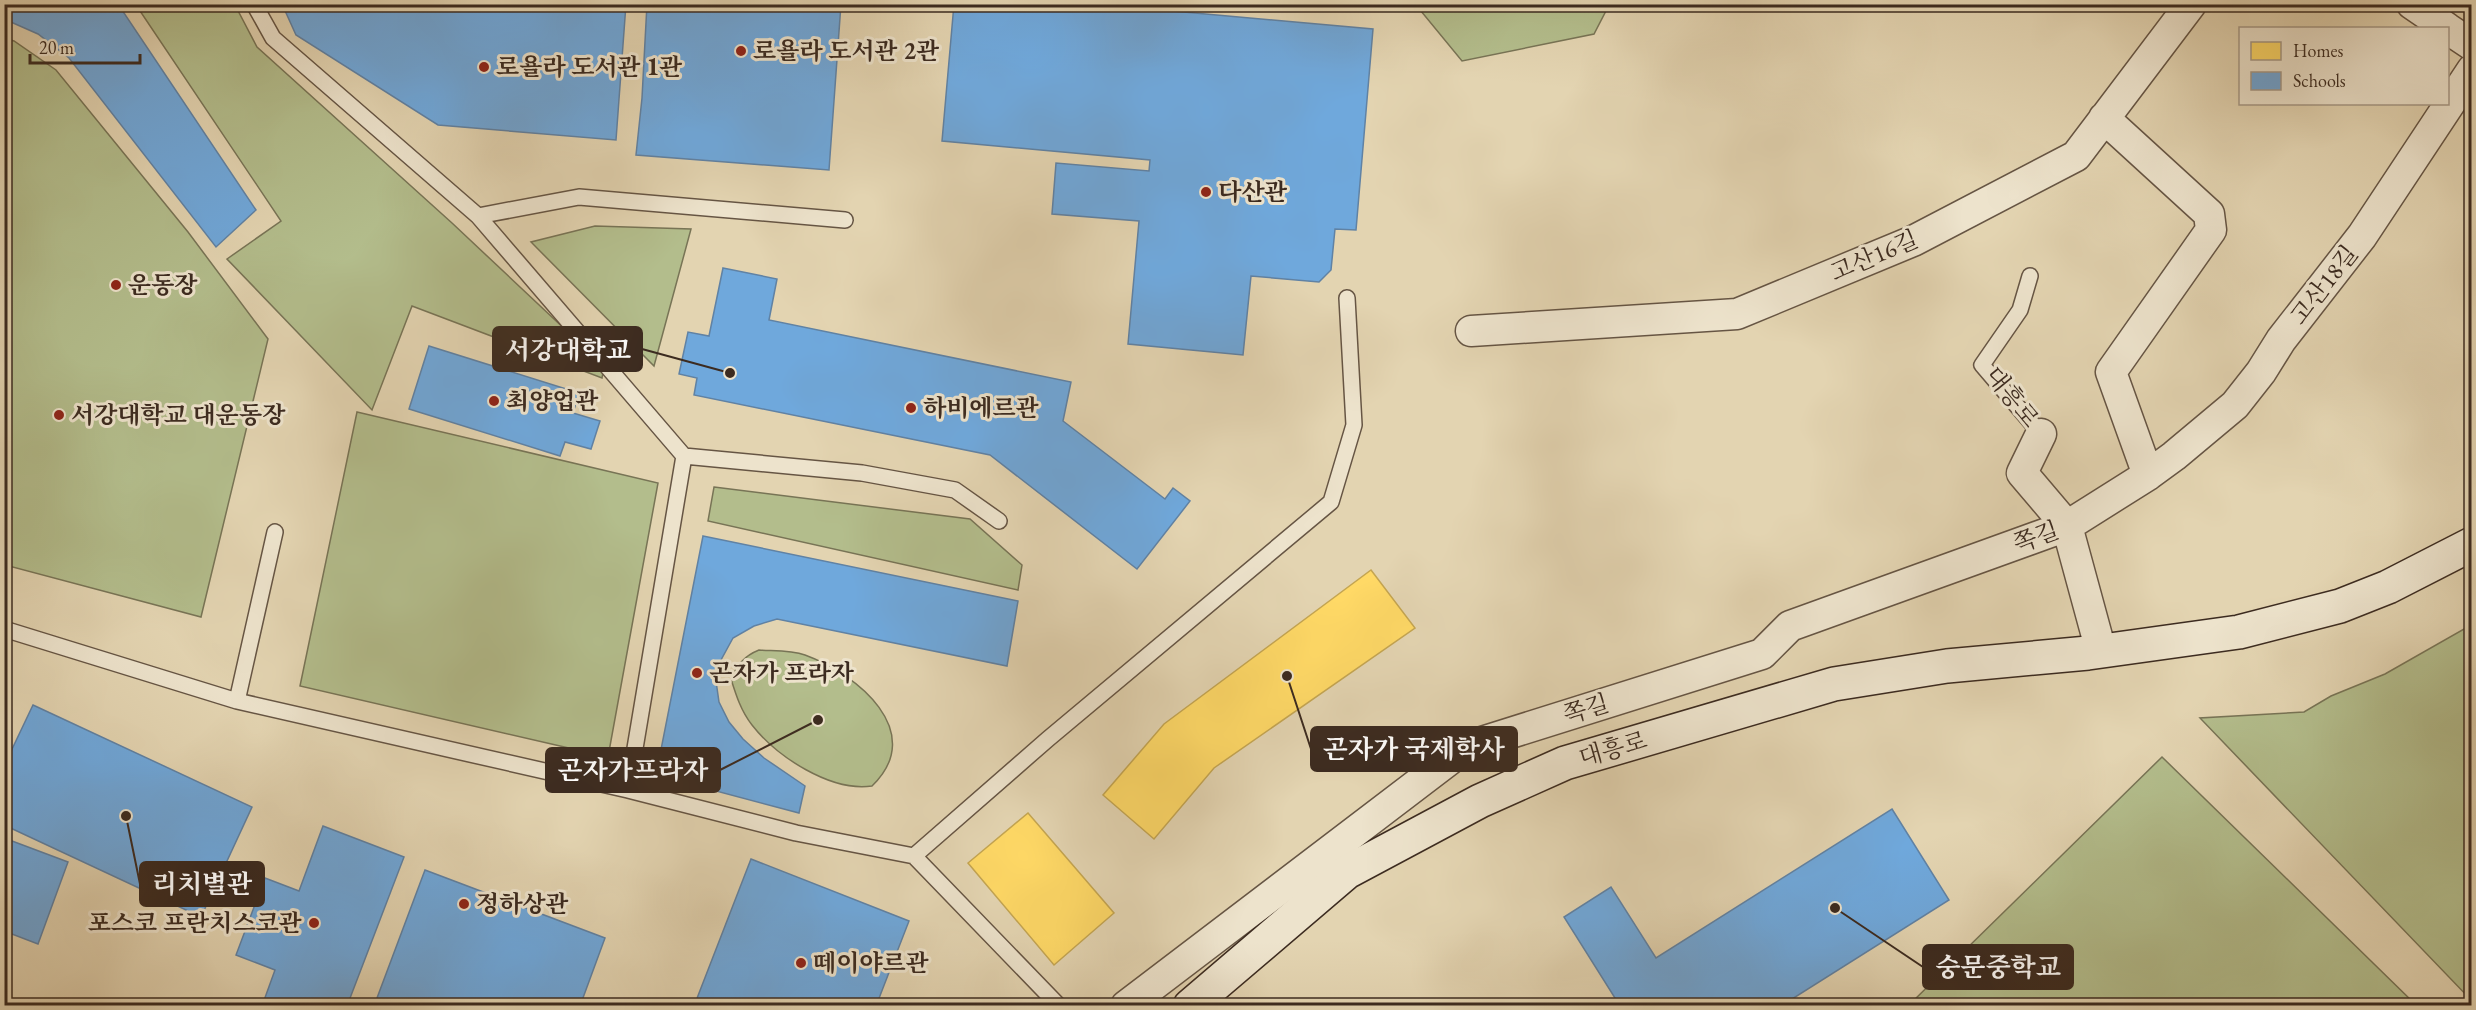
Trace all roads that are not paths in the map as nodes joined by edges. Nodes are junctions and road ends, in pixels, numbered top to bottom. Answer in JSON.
{"nodes":[{"id":1,"x":254,"y":4,"type":"edge"},
{"id":2,"x":2191,"y":4,"type":"edge"},
{"id":3,"x":2412,"y":4,"type":"edge"},
{"id":4,"x":2444,"y":27,"type":"edge"},
{"id":5,"x":2449,"y":30,"type":"edge"},
{"id":6,"x":2472,"y":45,"type":"edge"},
{"id":7,"x":2472,"y":70,"type":"edge"},
{"id":8,"x":2449,"y":105,"type":"edge"},
{"id":9,"x":2449,"y":105,"type":"edge"},
{"id":10,"x":2104,"y":118,"type":"junction"},
{"id":11,"x":478,"y":216,"type":"junction"},
{"id":12,"x":845,"y":220,"type":"dead end"},
{"id":13,"x":2030,"y":276,"type":"dead end"},
{"id":14,"x":1347,"y":298,"type":"dead end"},
{"id":15,"x":1471,"y":331,"type":"dead end"},
{"id":16,"x":2041,"y":434,"type":"joint"},
{"id":17,"x":684,"y":456,"type":"junction"},
{"id":18,"x":2148,"y":475,"type":"junction"},
{"id":19,"x":2096,"y":508,"type":"joint"},
{"id":20,"x":999,"y":521,"type":"dead end"},
{"id":21,"x":2067,"y":526,"type":"junction"},
{"id":22,"x":275,"y":532,"type":"dead end"},
{"id":23,"x":2472,"y":544,"type":"edge"},
{"id":24,"x":4,"y":629,"type":"edge"},
{"id":25,"x":2101,"y":651,"type":"junction"},
{"id":26,"x":237,"y":701,"type":"junction"},
{"id":27,"x":628,"y":790,"type":"junction"},
{"id":28,"x":914,"y":856,"type":"junction"},
{"id":29,"x":1059,"y":1005,"type":"edge"},
{"id":30,"x":1126,"y":1005,"type":"edge"},
{"id":31,"x":1190,"y":1005,"type":"edge"}],
"edges":[{"from":1,"to":11,"type":"lane"},
{"from":2,"to":10,"type":"street","name":"고산16길"},
{"from":3,"to":4,"type":"street"},
{"from":5,"to":6,"type":"street"},
{"from":7,"to":8,"type":"street","name":"고산18길"},
{"from":9,"to":18,"type":"street","name":"고산18길"},
{"from":10,"to":15,"type":"street","name":"고산16길"},
{"from":10,"to":18,"type":"street"},
{"from":11,"to":12,"type":"lane"},
{"from":11,"to":17,"type":"lane"},
{"from":13,"to":16,"type":"lane","name":"대흥로"},
{"from":14,"to":28,"type":"lane"},
{"from":16,"to":21,"type":"street","name":"대흥로"},
{"from":17,"to":20,"type":"lane"},
{"from":17,"to":27,"type":"lane"},
{"from":18,"to":19,"type":"street","name":"고산18길"},
{"from":19,"to":21,"type":"street","name":"쪽길"},
{"from":21,"to":25,"type":"street","name":"대흥로"},
{"from":21,"to":30,"type":"street","name":"쪽길"},
{"from":22,"to":26,"type":"lane"},
{"from":23,"to":25,"type":"main road","name":"대흥로"},
{"from":24,"to":26,"type":"lane"},
{"from":25,"to":31,"type":"main road","name":"대흥로"},
{"from":26,"to":27,"type":"lane"},
{"from":27,"to":28,"type":"lane"},
{"from":28,"to":29,"type":"lane"}]}
